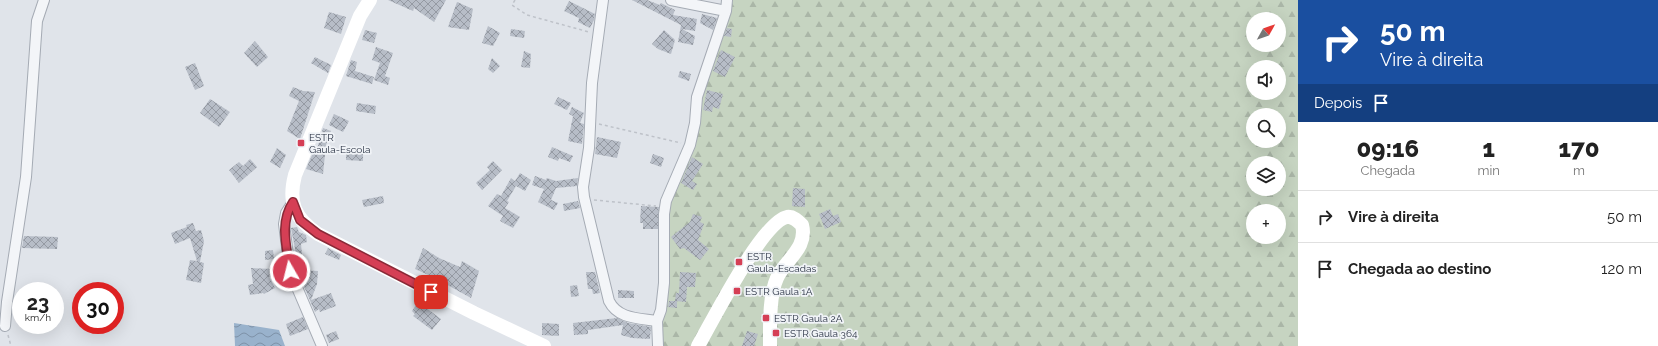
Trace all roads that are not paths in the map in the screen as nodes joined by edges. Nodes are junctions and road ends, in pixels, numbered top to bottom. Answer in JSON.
{"nodes":[{"id":1,"x":44,"y":0,"type":"edge"},
{"id":2,"x":370,"y":0,"type":"edge"},
{"id":3,"x":604,"y":0,"type":"edge"},
{"id":4,"x":671,"y":0,"type":"edge"},
{"id":5,"x":727,"y":0,"type":"edge"},
{"id":6,"x":726,"y":11,"type":"junction"},
{"id":7,"x":293,"y":202,"type":"junction"},
{"id":8,"x":657,"y":321,"type":"junction"},
{"id":9,"x":5,"y":326,"type":"dead end"},
{"id":10,"x":322,"y":346,"type":"edge"},
{"id":11,"x":544,"y":346,"type":"edge"},
{"id":12,"x":658,"y":346,"type":"edge"},
{"id":13,"x":698,"y":346,"type":"edge"},
{"id":14,"x":770,"y":346,"type":"edge"}],
"edges":[{"from":1,"to":9,"type":"street"},
{"from":2,"to":7,"type":"main road"},
{"from":3,"to":8,"type":"street"},
{"from":4,"to":6,"type":"street"},
{"from":5,"to":6,"type":"street"},
{"from":6,"to":8,"type":"street"},
{"from":7,"to":10,"type":"street"},
{"from":7,"to":11,"type":"main road"},
{"from":8,"to":12,"type":"street"},
{"from":13,"to":14,"type":"main road"}]}
